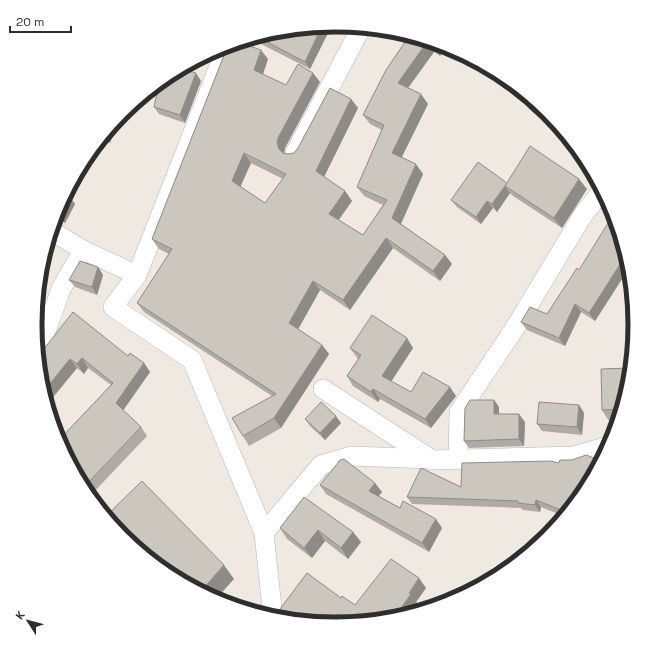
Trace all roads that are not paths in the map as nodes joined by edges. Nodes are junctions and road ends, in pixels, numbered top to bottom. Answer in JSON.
{"nodes":[{"id":1,"x":358,"y":33,"type":"edge"},
{"id":2,"x":224,"y":54,"type":"edge"},
{"id":3,"x":295,"y":153,"type":"edge"},
{"id":4,"x":598,"y":196,"type":"edge"},
{"id":5,"x":57,"y":234,"type":"edge"},
{"id":6,"x":83,"y":250,"type":"junction"},
{"id":7,"x":137,"y":275,"type":"junction"},
{"id":8,"x":43,"y":340,"type":"edge"},
{"id":9,"x":323,"y":389,"type":"dead end"},
{"id":10,"x":599,"y":449,"type":"edge"},
{"id":11,"x":458,"y":459,"type":"junction"},
{"id":12,"x":432,"y":460,"type":"junction"},
{"id":13,"x":264,"y":533,"type":"junction"},
{"id":14,"x":272,"y":610,"type":"edge"}],
"edges":[{"from":1,"to":3,"type":"street"},
{"from":2,"to":7,"type":"street"},
{"from":4,"to":11,"type":"street"},
{"from":5,"to":6,"type":"street"},
{"from":6,"to":7,"type":"street"},
{"from":6,"to":8,"type":"street"},
{"from":7,"to":13,"type":"street"},
{"from":9,"to":12,"type":"street"},
{"from":10,"to":11,"type":"street"},
{"from":11,"to":12,"type":"street"},
{"from":12,"to":13,"type":"street"},
{"from":13,"to":14,"type":"street"}]}
